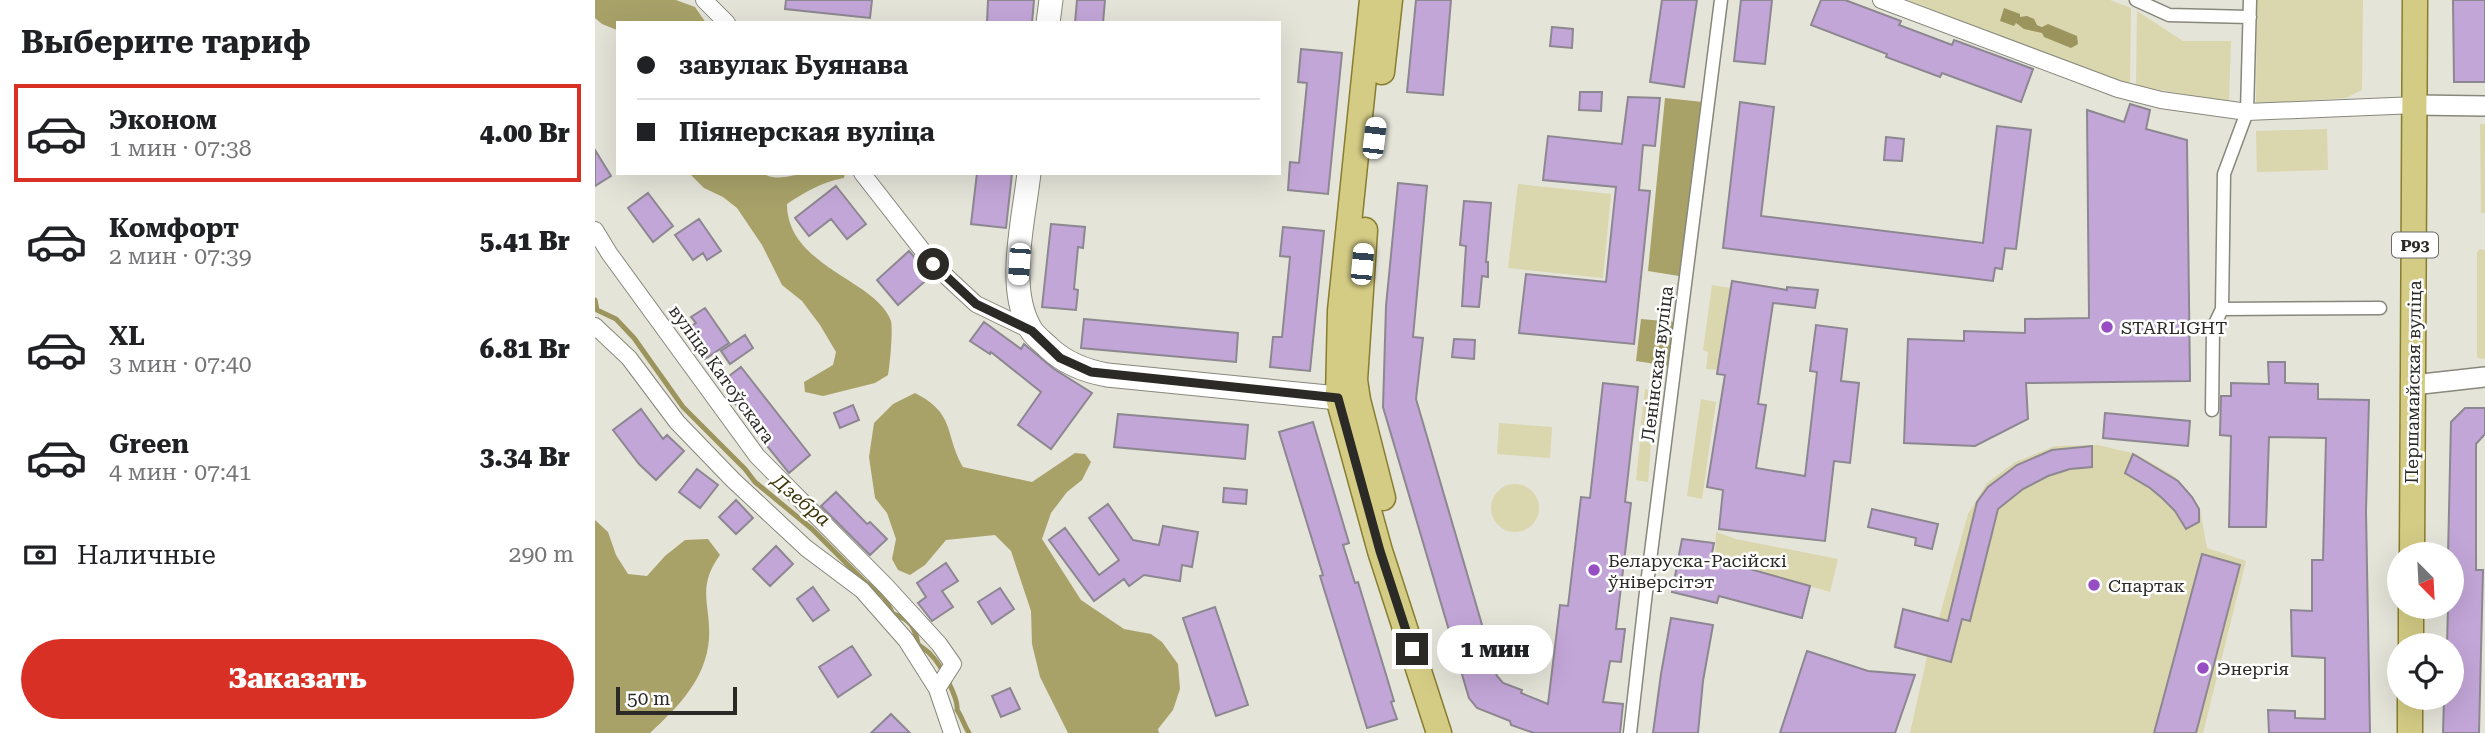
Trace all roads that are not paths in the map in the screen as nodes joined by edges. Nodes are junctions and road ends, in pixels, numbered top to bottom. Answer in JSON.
{"nodes":[{"id":1,"x":704,"y":0,"type":"edge"},
{"id":2,"x":1051,"y":0,"type":"edge"},
{"id":3,"x":1372,"y":0,"type":"edge"},
{"id":4,"x":1390,"y":0,"type":"edge"},
{"id":5,"x":1721,"y":0,"type":"edge"},
{"id":6,"x":1881,"y":0,"type":"edge"},
{"id":7,"x":2136,"y":0,"type":"edge"},
{"id":8,"x":2250,"y":0,"type":"edge"},
{"id":9,"x":2415,"y":0,"type":"edge"},
{"id":10,"x":2250,"y":17,"type":"junction"},
{"id":11,"x":725,"y":21,"type":"edge"},
{"id":12,"x":1048,"y":21,"type":"edge"},
{"id":13,"x":2416,"y":105,"type":"junction"},
{"id":14,"x":2485,"y":106,"type":"edge"},
{"id":15,"x":2248,"y":112,"type":"junction"},
{"id":16,"x":864,"y":175,"type":"edge"},
{"id":17,"x":1029,"y":175,"type":"edge"},
{"id":18,"x":595,"y":230,"type":"edge"},
{"id":19,"x":2380,"y":308,"type":"dead end"},
{"id":20,"x":2222,"y":309,"type":"junction"},
{"id":21,"x":595,"y":326,"type":"edge"},
{"id":22,"x":1032,"y":331,"type":"junction"},
{"id":23,"x":2485,"y":377,"type":"edge"},
{"id":24,"x":2413,"y":385,"type":"junction"},
{"id":25,"x":1348,"y":399,"type":"junction"},
{"id":26,"x":2212,"y":410,"type":"dead end"},
{"id":27,"x":2412,"y":542,"type":"edge"},
{"id":28,"x":937,"y":689,"type":"junction"},
{"id":29,"x":2410,"y":710,"type":"edge"},
{"id":30,"x":952,"y":733,"type":"edge"},
{"id":31,"x":1439,"y":733,"type":"edge"},
{"id":32,"x":1453,"y":733,"type":"edge"},
{"id":33,"x":1630,"y":733,"type":"edge"},
{"id":34,"x":2410,"y":733,"type":"edge"}],
"edges":[{"from":1,"to":11,"type":"street"},
{"from":2,"to":12,"type":"main road"},
{"from":3,"to":25,"type":"main road"},
{"from":4,"to":25,"type":"main road"},
{"from":5,"to":33,"type":"street","name":"Ленінская вуліца"},
{"from":6,"to":15,"type":"street"},
{"from":7,"to":10,"type":"street"},
{"from":8,"to":10,"type":"street"},
{"from":9,"to":13,"type":"main road","name":"Першамайская вуліца","number":"Р93"},
{"from":10,"to":15,"type":"street"},
{"from":13,"to":14,"type":"street"},
{"from":13,"to":15,"type":"street"},
{"from":13,"to":24,"type":"main road","name":"Першамайская вуліца","number":"Р93"},
{"from":15,"to":20,"type":"street"},
{"from":16,"to":22,"type":"street"},
{"from":17,"to":22,"type":"main road"},
{"from":18,"to":28,"type":"street","name":"вуліца Катоўскага"},
{"from":19,"to":20,"type":"street"},
{"from":20,"to":26,"type":"street"},
{"from":21,"to":28,"type":"street"},
{"from":22,"to":25,"type":"main road"},
{"from":23,"to":24,"type":"street"},
{"from":24,"to":27,"type":"main road","name":"Першамайская вуліца","number":"Р93"},
{"from":25,"to":31,"type":"main road"},
{"from":25,"to":32,"type":"main road"},
{"from":28,"to":30,"type":"street"},
{"from":29,"to":34,"type":"main road"}]}
